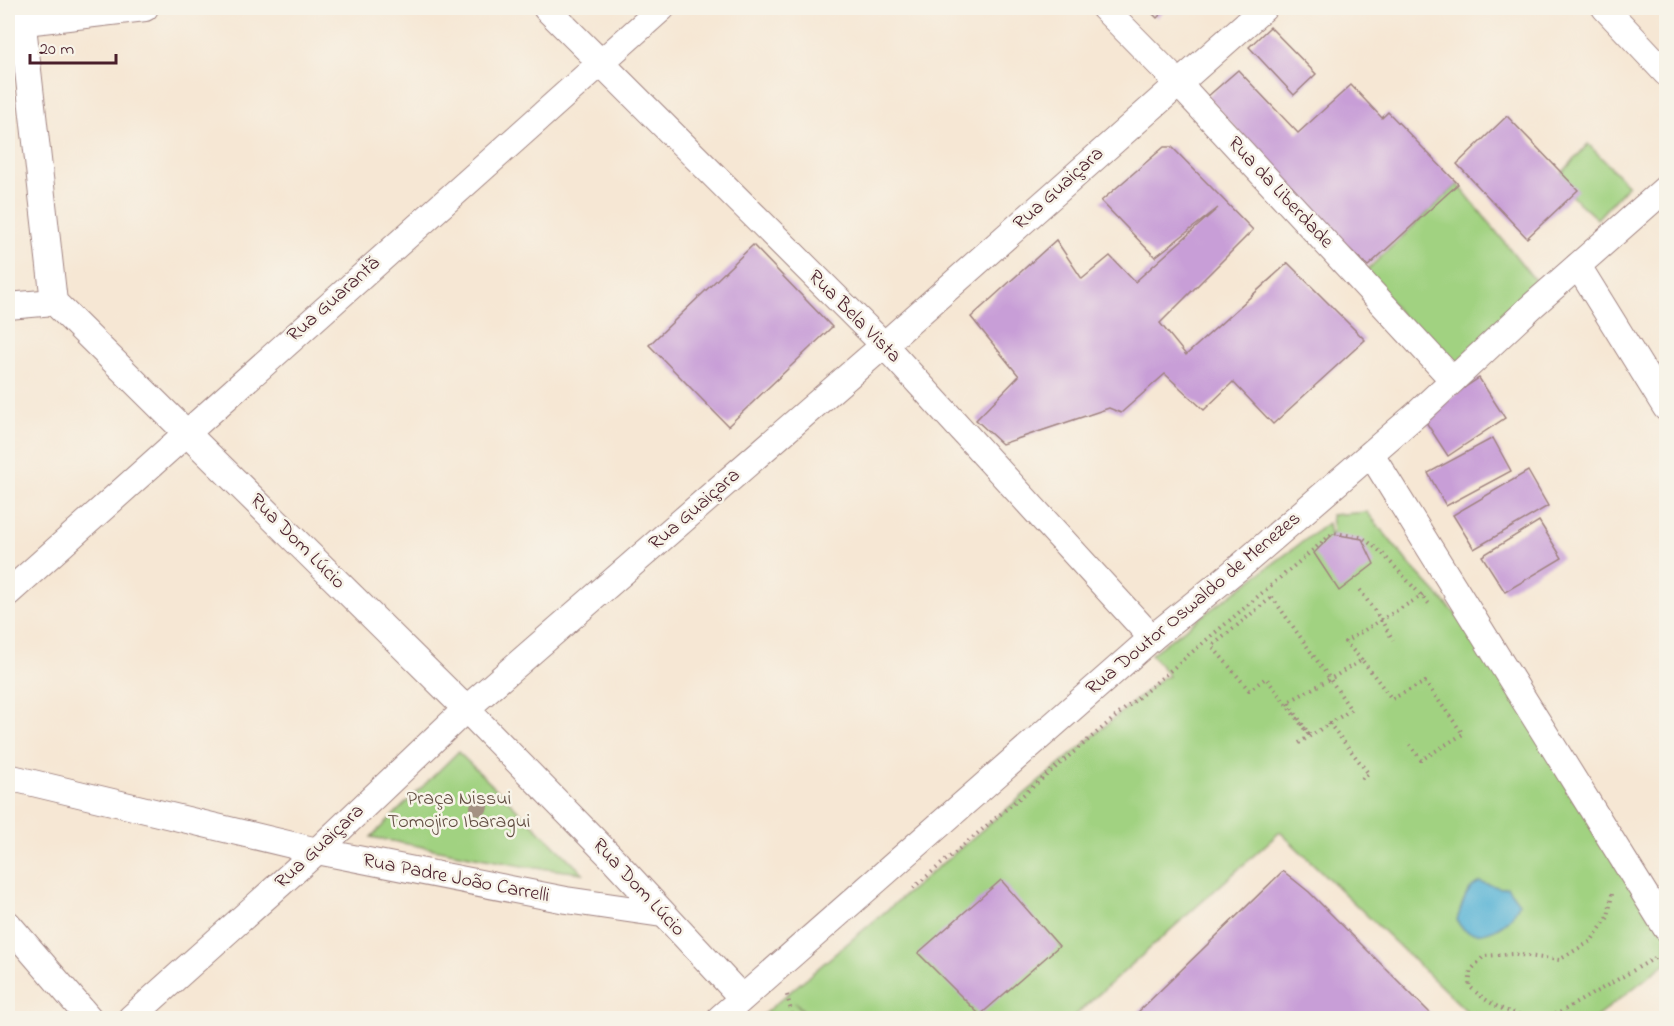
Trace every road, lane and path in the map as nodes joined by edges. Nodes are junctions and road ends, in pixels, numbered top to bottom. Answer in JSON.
{"nodes":[{"id":1,"x":144,"y":8,"type":"edge"},
{"id":2,"x":546,"y":8,"type":"edge"},
{"id":3,"x":662,"y":8,"type":"edge"},
{"id":4,"x":1104,"y":8,"type":"edge"},
{"id":5,"x":1264,"y":8,"type":"edge"},
{"id":6,"x":1605,"y":8,"type":"edge"},
{"id":7,"x":17,"y":18,"type":"edge"},
{"id":8,"x":598,"y":63,"type":"junction"},
{"id":9,"x":1666,"y":73,"type":"edge"},
{"id":10,"x":1178,"y":83,"type":"junction"},
{"id":11,"x":1666,"y":188,"type":"edge"},
{"id":12,"x":1578,"y":266,"type":"junction"},
{"id":13,"x":54,"y":302,"type":"junction"},
{"id":14,"x":8,"y":306,"type":"edge"},
{"id":15,"x":884,"y":345,"type":"junction"},
{"id":16,"x":1454,"y":380,"type":"junction"},
{"id":17,"x":1666,"y":408,"type":"edge"},
{"id":18,"x":186,"y":432,"type":"junction"},
{"id":19,"x":1371,"y":454,"type":"junction"},
{"id":20,"x":1450,"y":580,"type":"junction"},
{"id":21,"x":1360,"y":590,"type":"dead end"},
{"id":22,"x":8,"y":593,"type":"edge"},
{"id":23,"x":1422,"y":596,"type":"junction"},
{"id":24,"x":1437,"y":613,"type":"dead end"},
{"id":25,"x":1381,"y":620,"type":"junction"},
{"id":26,"x":1152,"y":638,"type":"junction"},
{"id":27,"x":1393,"y":640,"type":"dead end"},
{"id":28,"x":1362,"y":660,"type":"junction"},
{"id":29,"x":1329,"y":679,"type":"junction"},
{"id":30,"x":466,"y":709,"type":"junction"},
{"id":31,"x":1329,"y":723,"type":"junction"},
{"id":32,"x":1310,"y":736,"type":"junction"},
{"id":33,"x":1408,"y":742,"type":"dead end"},
{"id":34,"x":1299,"y":743,"type":"dead end"},
{"id":35,"x":8,"y":777,"type":"edge"},
{"id":36,"x":1358,"y":781,"type":"dead end"},
{"id":37,"x":317,"y":851,"type":"junction"},
{"id":38,"x":1614,"y":882,"type":"dead end"},
{"id":39,"x":909,"y":891,"type":"dead end"},
{"id":40,"x":662,"y":914,"type":"junction"},
{"id":41,"x":8,"y":924,"type":"edge"},
{"id":42,"x":1666,"y":928,"type":"edge"},
{"id":43,"x":1666,"y":957,"type":"edge"},
{"id":44,"x":796,"y":987,"type":"dead end"},
{"id":45,"x":787,"y":994,"type":"junction"},
{"id":46,"x":742,"y":998,"type":"junction"},
{"id":47,"x":780,"y":1000,"type":"dead end"},
{"id":48,"x":89,"y":1018,"type":"edge"},
{"id":49,"x":131,"y":1018,"type":"edge"},
{"id":50,"x":720,"y":1018,"type":"edge"},
{"id":51,"x":792,"y":1018,"type":"edge"}],
"edges":[{"from":1,"to":7,"type":"street"},
{"from":2,"to":8,"type":"street","name":"Rua Bela Vista"},
{"from":3,"to":8,"type":"street","name":"Rua Guarantã"},
{"from":4,"to":10,"type":"street","name":"Rua da Liberdade"},
{"from":5,"to":10,"type":"street","name":"Rua Guaiçara"},
{"from":6,"to":9,"type":"street"},
{"from":7,"to":13,"type":"street"},
{"from":8,"to":15,"type":"street","name":"Rua Bela Vista"},
{"from":8,"to":18,"type":"street","name":"Rua Guarantã"},
{"from":10,"to":15,"type":"street","name":"Rua Guaiçara"},
{"from":10,"to":16,"type":"street","name":"Rua da Liberdade"},
{"from":11,"to":12,"type":"street","name":"Rua Doutor Oswaldo de Menezes"},
{"from":12,"to":16,"type":"street","name":"Rua Doutor Oswaldo de Menezes"},
{"from":12,"to":17,"type":"street"},
{"from":13,"to":14,"type":"street"},
{"from":13,"to":18,"type":"street","name":"Rua Dom Lúcio"},
{"from":15,"to":26,"type":"street","name":"Rua Bela Vista"},
{"from":15,"to":30,"type":"street","name":"Rua Guaiçara"},
{"from":16,"to":19,"type":"street","name":"Rua Doutor Oswaldo de Menezes"},
{"from":18,"to":22,"type":"street","name":"Rua Guarantã"},
{"from":18,"to":30,"type":"street","name":"Rua Dom Lúcio"},
{"from":19,"to":20,"type":"street"},
{"from":19,"to":26,"type":"street","name":"Rua Doutor Oswaldo de Menezes"},
{"from":20,"to":23,"type":"path"},
{"from":20,"to":42,"type":"street"},
{"from":21,"to":25,"type":"path"},
{"from":23,"to":24,"type":"path"},
{"from":23,"to":25,"type":"path"},
{"from":23,"to":39,"type":"path"},
{"from":25,"to":27,"type":"path"},
{"from":25,"to":28,"type":"path"},
{"from":26,"to":46,"type":"street","name":"Rua Doutor Oswaldo de Menezes"},
{"from":28,"to":29,"type":"path"},
{"from":28,"to":33,"type":"path"},
{"from":29,"to":31,"type":"path"},
{"from":29,"to":32,"type":"path"},
{"from":29,"to":32,"type":"path"},
{"from":30,"to":37,"type":"street","name":"Rua Guaiçara"},
{"from":30,"to":40,"type":"street","name":"Rua Dom Lúcio"},
{"from":31,"to":32,"type":"path"},
{"from":31,"to":36,"type":"path"},
{"from":32,"to":34,"type":"path"},
{"from":35,"to":37,"type":"street","name":"Rua Padre João Carrelli"},
{"from":37,"to":40,"type":"street","name":"Rua Padre João Carrelli"},
{"from":37,"to":49,"type":"street","name":"Rua Guaiçara"},
{"from":38,"to":43,"type":"path"},
{"from":40,"to":46,"type":"street","name":"Rua Dom Lúcio"},
{"from":41,"to":48,"type":"street"},
{"from":44,"to":45,"type":"path"},
{"from":45,"to":47,"type":"path"},
{"from":45,"to":51,"type":"path"},
{"from":46,"to":50,"type":"street","name":"Rua Doutor Oswaldo de Menezes"}]}
